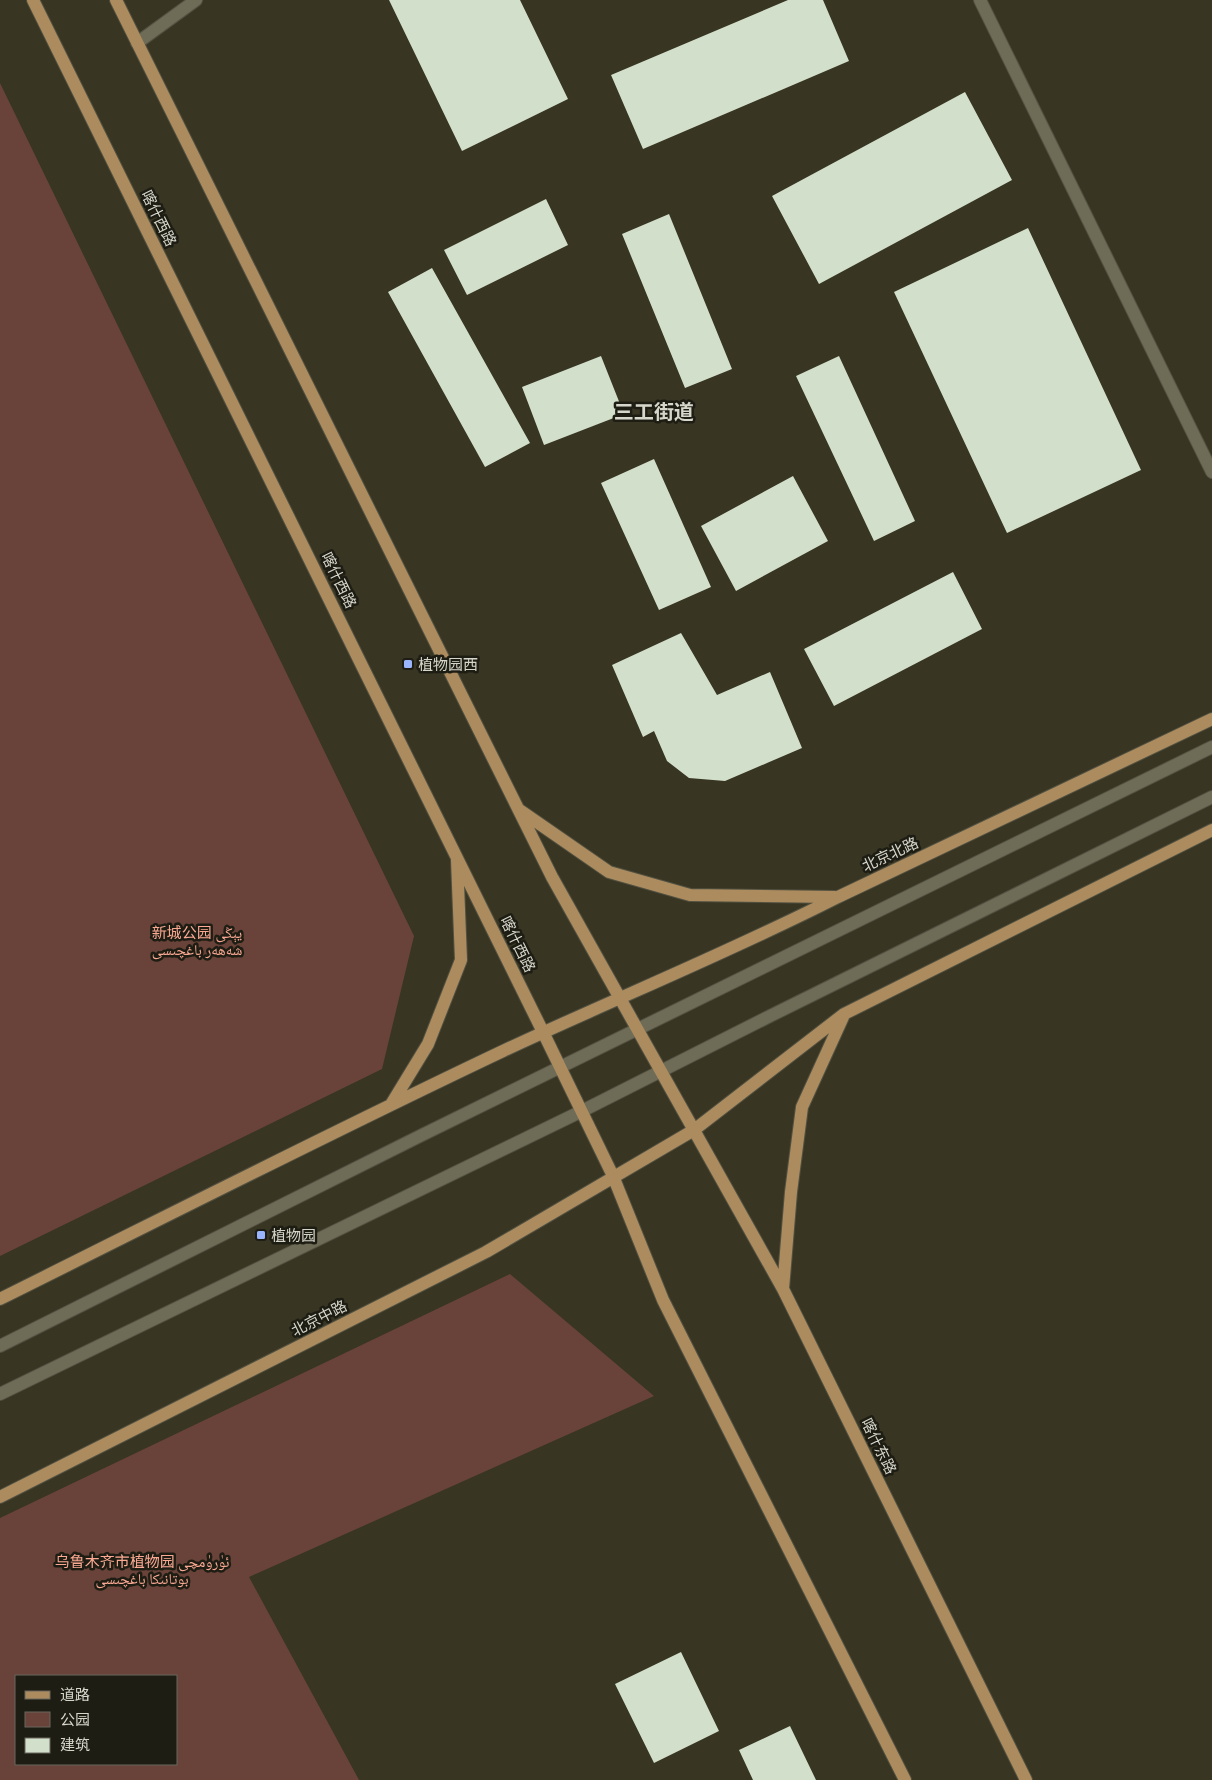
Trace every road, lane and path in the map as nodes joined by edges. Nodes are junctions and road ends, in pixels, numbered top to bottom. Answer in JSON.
{"nodes":[{"id":1,"x":33,"y":0,"type":"edge"},
{"id":2,"x":116,"y":0,"type":"edge"},
{"id":3,"x":196,"y":0,"type":"edge"},
{"id":4,"x":980,"y":0,"type":"edge"},
{"id":5,"x":137,"y":43,"type":"junction"},
{"id":6,"x":1212,"y":472,"type":"edge"},
{"id":7,"x":1212,"y":719,"type":"edge"},
{"id":8,"x":1212,"y":747,"type":"edge"},
{"id":9,"x":1212,"y":797,"type":"edge"},
{"id":10,"x":518,"y":808,"type":"junction"},
{"id":11,"x":1212,"y":830,"type":"edge"},
{"id":12,"x":456,"y":855,"type":"junction"},
{"id":13,"x":838,"y":897,"type":"junction"},
{"id":14,"x":619,"y":998,"type":"junction"},
{"id":15,"x":844,"y":1014,"type":"junction"},
{"id":16,"x":637,"y":1029,"type":"junction"},
{"id":17,"x":543,"y":1032,"type":"junction"},
{"id":18,"x":560,"y":1067,"type":"junction"},
{"id":19,"x":661,"y":1072,"type":"junction"},
{"id":20,"x":392,"y":1104,"type":"junction"},
{"id":21,"x":582,"y":1112,"type":"junction"},
{"id":22,"x":694,"y":1130,"type":"junction"},
{"id":23,"x":613,"y":1176,"type":"junction"},
{"id":24,"x":783,"y":1289,"type":"junction"},
{"id":25,"x":0,"y":1299,"type":"edge"},
{"id":26,"x":0,"y":1346,"type":"edge"},
{"id":27,"x":0,"y":1394,"type":"edge"},
{"id":28,"x":0,"y":1497,"type":"edge"},
{"id":29,"x":905,"y":1780,"type":"edge"},
{"id":30,"x":1026,"y":1780,"type":"edge"}],
"edges":[{"from":1,"to":12,"type":"main road","name":"喀什西路"},
{"from":2,"to":5,"type":"main road"},
{"from":3,"to":5,"type":"street"},
{"from":4,"to":6,"type":"street"},
{"from":5,"to":10,"type":"main road"},
{"from":7,"to":13,"type":"main road","name":"北京北路"},
{"from":8,"to":16,"type":"street"},
{"from":9,"to":19,"type":"street"},
{"from":10,"to":13,"type":"main road"},
{"from":10,"to":14,"type":"main road"},
{"from":11,"to":15,"type":"main road"},
{"from":12,"to":17,"type":"main road","name":"喀什西路"},
{"from":12,"to":20,"type":"main road"},
{"from":13,"to":14,"type":"main road","name":"北京北路"},
{"from":14,"to":16,"type":"main road"},
{"from":14,"to":17,"type":"main road","name":"北京北路"},
{"from":15,"to":22,"type":"main road"},
{"from":15,"to":24,"type":"main road"},
{"from":16,"to":18,"type":"street"},
{"from":16,"to":19,"type":"main road"},
{"from":17,"to":18,"type":"main road","name":"喀什西路"},
{"from":17,"to":20,"type":"main road"},
{"from":18,"to":21,"type":"main road","name":"喀什西路"},
{"from":18,"to":26,"type":"street"},
{"from":19,"to":21,"type":"street"},
{"from":19,"to":22,"type":"main road"},
{"from":20,"to":25,"type":"main road"},
{"from":21,"to":23,"type":"main road","name":"喀什西路"},
{"from":21,"to":27,"type":"street"},
{"from":22,"to":23,"type":"main road","name":"北京中路"},
{"from":22,"to":24,"type":"main road","name":"喀什东路"},
{"from":23,"to":28,"type":"main road","name":"北京中路"},
{"from":23,"to":29,"type":"main road"},
{"from":24,"to":30,"type":"main road","name":"喀什东路"}]}
